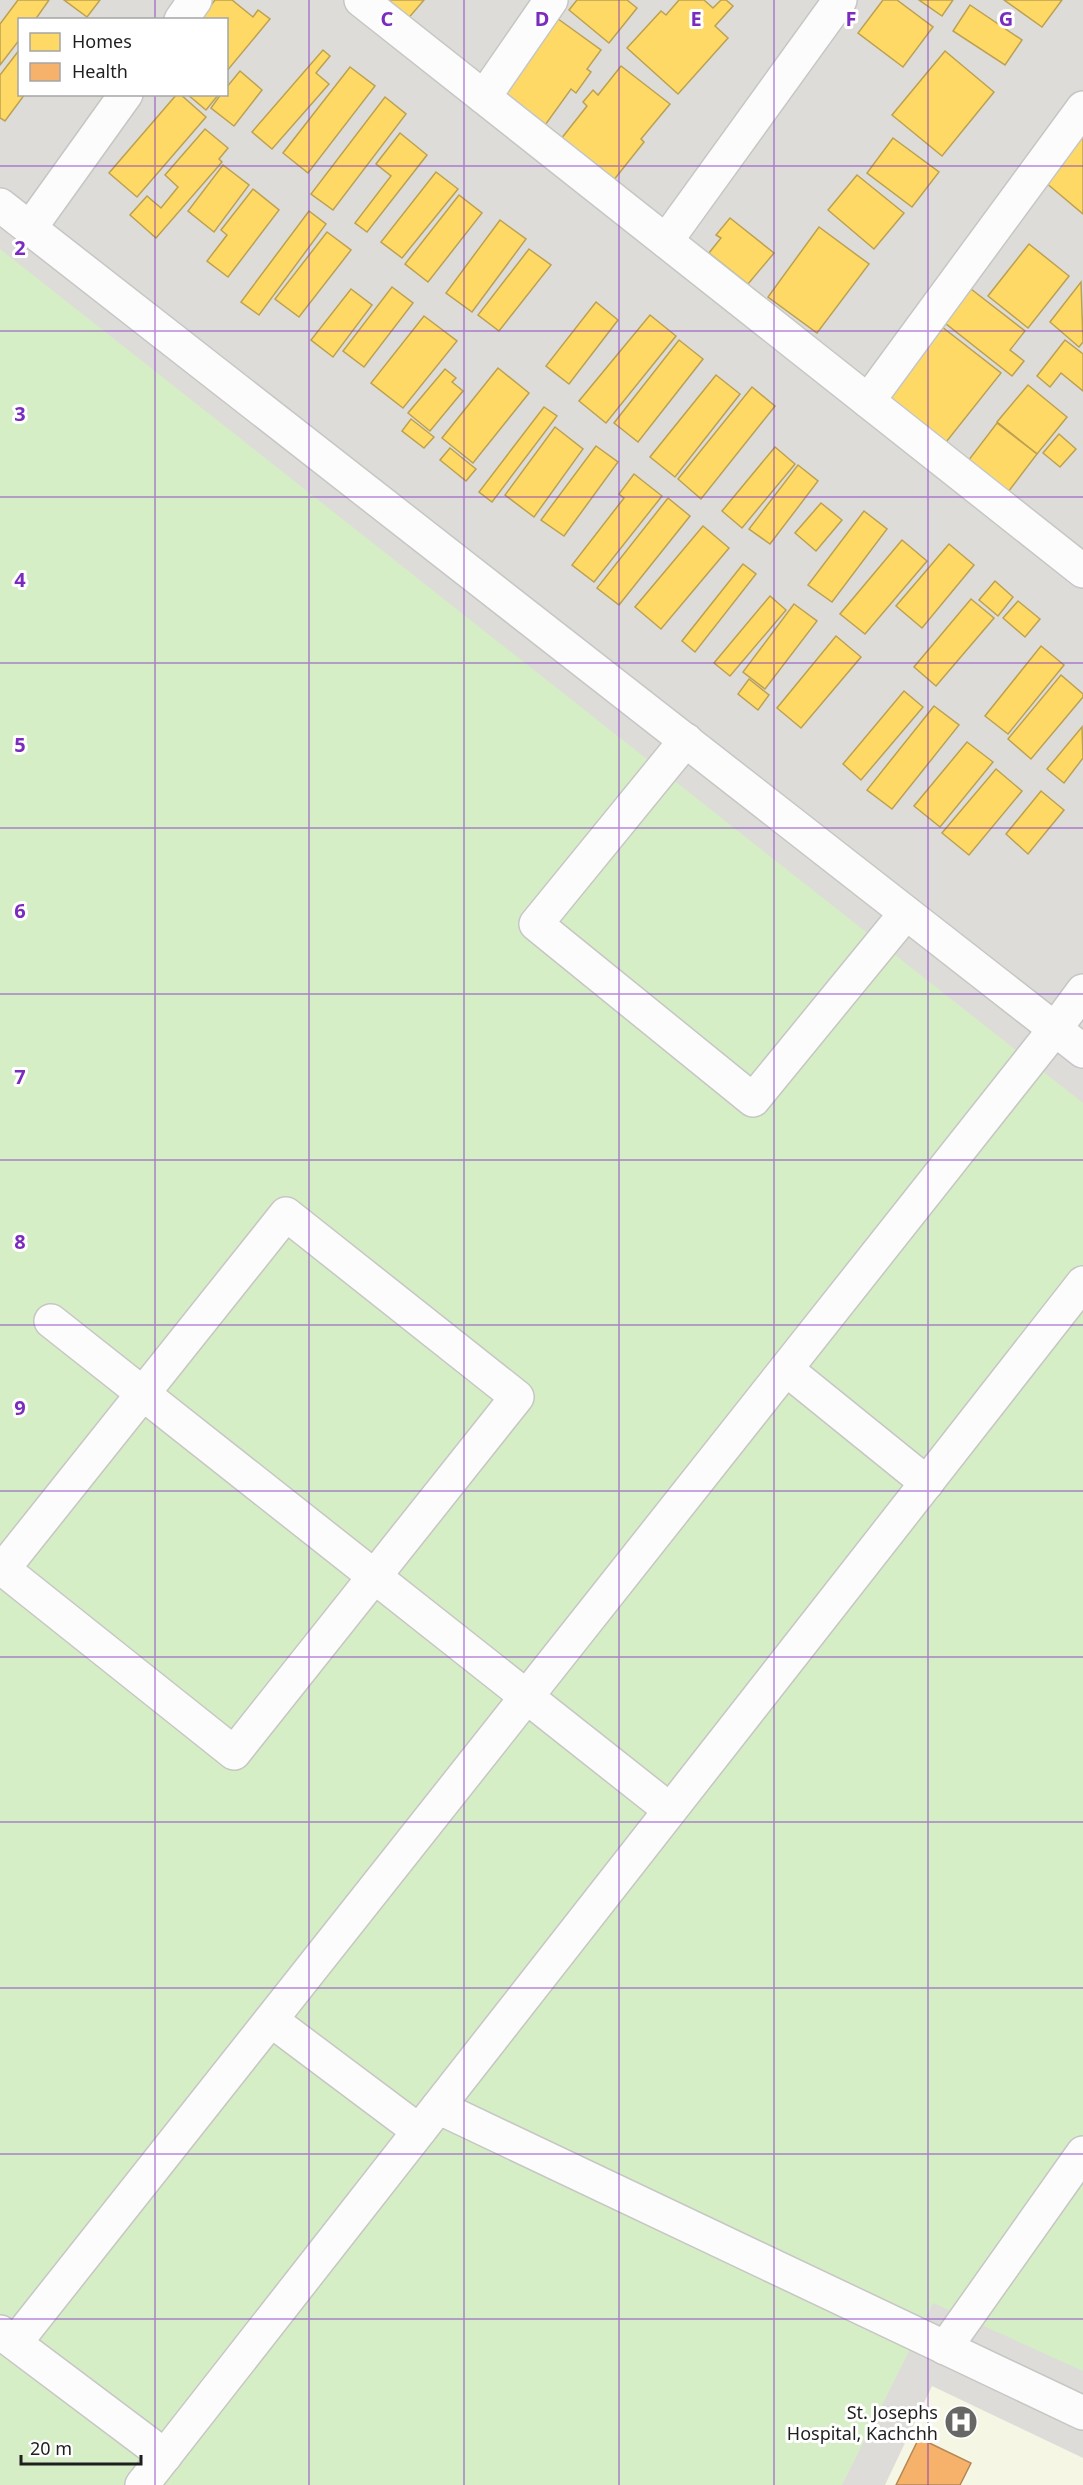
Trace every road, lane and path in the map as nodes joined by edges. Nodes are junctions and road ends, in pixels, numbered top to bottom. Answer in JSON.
{"nodes":[{"id":1,"x":195,"y":0,"type":"edge"},
{"id":2,"x":361,"y":0,"type":"edge"},
{"id":3,"x":551,"y":0,"type":"edge"},
{"id":4,"x":840,"y":0,"type":"edge"},
{"id":5,"x":182,"y":18,"type":"edge"},
{"id":6,"x":125,"y":96,"type":"edge"},
{"id":7,"x":484,"y":97,"type":"junction"},
{"id":8,"x":1083,"y":108,"type":"edge"},
{"id":9,"x":0,"y":205,"type":"edge"},
{"id":10,"x":30,"y":228,"type":"junction"},
{"id":11,"x":666,"y":241,"type":"junction"},
{"id":12,"x":868,"y":401,"type":"junction"},
{"id":13,"x":1078,"y":556,"type":"edge"},
{"id":14,"x":686,"y":741,"type":"junction"},
{"id":15,"x":906,"y":913,"type":"junction"},
{"id":16,"x":1083,"y":991,"type":"edge"},
{"id":17,"x":1055,"y":1029,"type":"junction"},
{"id":18,"x":1083,"y":1051,"type":"edge"},
{"id":19,"x":1083,"y":1283,"type":"edge"},
{"id":20,"x":51,"y":1321,"type":"dead end"},
{"id":21,"x":786,"y":1369,"type":"junction"},
{"id":22,"x":143,"y":1394,"type":"junction"},
{"id":23,"x":927,"y":1482,"type":"junction"},
{"id":24,"x":374,"y":1577,"type":"junction"},
{"id":25,"x":526,"y":1697,"type":"junction"},
{"id":26,"x":670,"y":1810,"type":"junction"},
{"id":27,"x":271,"y":2020,"type":"junction"},
{"id":28,"x":428,"y":2119,"type":"junction"},
{"id":29,"x":1083,"y":2153,"type":"edge"},
{"id":30,"x":8,"y":2338,"type":"edge"},
{"id":31,"x":945,"y":2348,"type":"junction"},
{"id":32,"x":1083,"y":2413,"type":"edge"},
{"id":33,"x":165,"y":2456,"type":"junction"},
{"id":34,"x":142,"y":2485,"type":"edge"}],
"edges":[{"from":1,"to":5,"type":"street"},
{"from":2,"to":7,"type":"street"},
{"from":3,"to":7,"type":"street"},
{"from":4,"to":11,"type":"street"},
{"from":6,"to":10,"type":"street"},
{"from":7,"to":11,"type":"street"},
{"from":8,"to":12,"type":"street"},
{"from":9,"to":10,"type":"street"},
{"from":10,"to":14,"type":"street"},
{"from":11,"to":12,"type":"street"},
{"from":12,"to":13,"type":"street"},
{"from":14,"to":15,"type":"street"},
{"from":14,"to":15,"type":"street"},
{"from":15,"to":17,"type":"street"},
{"from":16,"to":17,"type":"street"},
{"from":17,"to":18,"type":"street"},
{"from":17,"to":21,"type":"street"},
{"from":19,"to":23,"type":"street"},
{"from":20,"to":22,"type":"street"},
{"from":21,"to":23,"type":"street"},
{"from":21,"to":25,"type":"street"},
{"from":22,"to":24,"type":"street"},
{"from":22,"to":24,"type":"street"},
{"from":22,"to":24,"type":"street"},
{"from":23,"to":26,"type":"street"},
{"from":24,"to":25,"type":"street"},
{"from":25,"to":26,"type":"street"},
{"from":25,"to":27,"type":"street"},
{"from":26,"to":28,"type":"street"},
{"from":27,"to":28,"type":"street"},
{"from":27,"to":30,"type":"street"},
{"from":28,"to":31,"type":"street"},
{"from":28,"to":33,"type":"street"},
{"from":29,"to":31,"type":"street"},
{"from":30,"to":33,"type":"street"},
{"from":31,"to":32,"type":"street"},
{"from":33,"to":34,"type":"street"}]}
